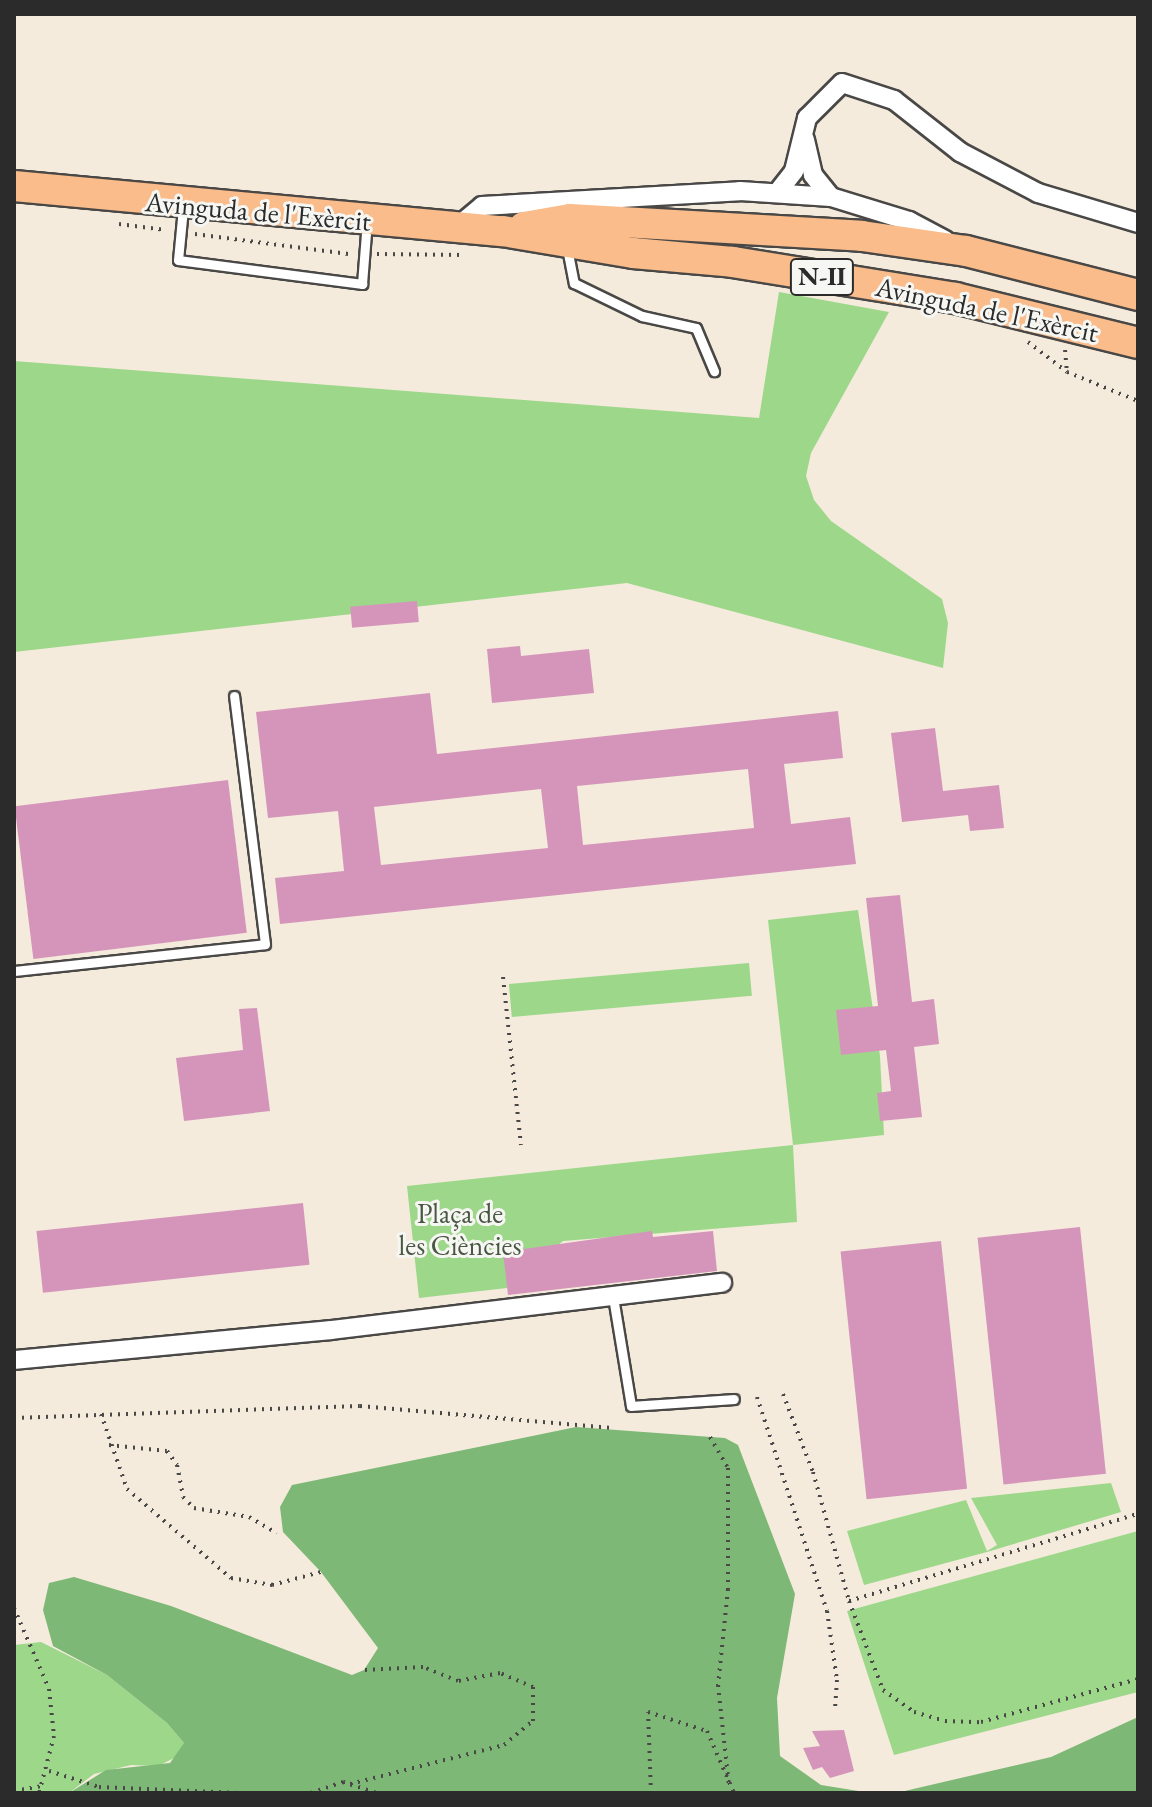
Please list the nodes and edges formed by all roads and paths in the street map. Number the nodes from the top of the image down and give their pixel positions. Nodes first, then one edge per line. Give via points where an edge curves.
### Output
1 (805, 140) junction
2 (14, 186) edge
3 (777, 193) junction
4 (831, 197) junction
5 (184, 204) junction
6 (367, 221) junction
7 (1138, 223) edge
8 (456, 228) junction
9 (503, 231) junction
10 (565, 241) junction
11 (966, 251) junction
12 (1138, 295) edge
13 (1138, 343) edge
14 (714, 371) dead end
15 (1067, 372) dead end
16 (1138, 401) edge
17 (234, 696) dead end
18 (14, 971) edge
19 (503, 977) dead end
20 (521, 1145) dead end
21 (722, 1283) dead end
22 (613, 1297) junction
23 (14, 1360) edge
24 (783, 1394) dead end
25 (757, 1397) dead end
26 (734, 1399) dead end
27 (101, 1414) junction
28 (14, 1418) edge
29 (612, 1428) dead end
30 (710, 1437) dead end
31 (109, 1445) junction
32 (1138, 1514) edge
33 (277, 1533) dead end
34 (321, 1572) dead end
35 (849, 1601) junction
36 (14, 1608) edge
37 (364, 1670) dead end
38 (1138, 1679) edge
39 (835, 1710) dead end
40 (49, 1771) junction
41 (350, 1784) junction
42 (42, 1786) junction
43 (729, 1786) junction
44 (14, 1791) edge
45 (39, 1793) edge
46 (239, 1793) edge
47 (311, 1793) edge
48 (376, 1793) edge
49 (651, 1793) edge
50 (734, 1793) edge

1 - 3 street via 794,171
1 - 4 street via 813,175
1 - 7 street via 807,118 822,99 842,83 866,88 894,100 960,152 1038,193
2 - 5 main road, Avinguda de l'Exèrcit / N-II
3 - 4 street
3 - 8 street via 482,206
4 - 11 street via 909,221
5 - 6 main road, Avinguda de l'Exèrcit / N-II
5 - 6 lane via 178,260 362,284
6 - 8 main road, Avinguda de l'Exèrcit / N-II
8 - 9 main road, Avinguda de l'Exèrcit / N-II
9 - 10 main road, Avinguda de l'Exèrcit / N-II
9 - 11 main road, Avinguda de l'Exèrcit / N-II via 570,219 780,228
10 - 13 main road, Avinguda de l'Exèrcit / N-II via 955,298
10 - 14 lane via 574,283 642,316 696,328
11 - 12 main road, Avinguda de l'Exèrcit / N-II
15 - 16 path
17 - 18 lane via 265,944
19 - 20 path
21 - 22 street
22 - 23 street
22 - 26 lane via 631,1406
24 - 35 path via 813,1472
25 - 39 path via 827,1611 837,1680
27 - 28 path
27 - 29 path via 360,1406
27 - 31 path
30 - 43 path via 728,1468 728,1589 718,1685
31 - 33 path via 167,1451 177,1465 183,1497 194,1508 249,1517
31 - 34 path via 127,1489 231,1578 272,1585
32 - 35 path
35 - 38 path via 883,1690 914,1712 945,1721 981,1722
36 - 40 path via 49,1689 54,1736
37 - 41 path via 423,1667 458,1681 500,1673 533,1687 533,1721 504,1745
40 - 42 path
40 - 46 path via 99,1787
41 - 47 path
41 - 48 path
42 - 44 path
42 - 45 path
43 - 49 path via 707,1731 648,1712
43 - 50 path

